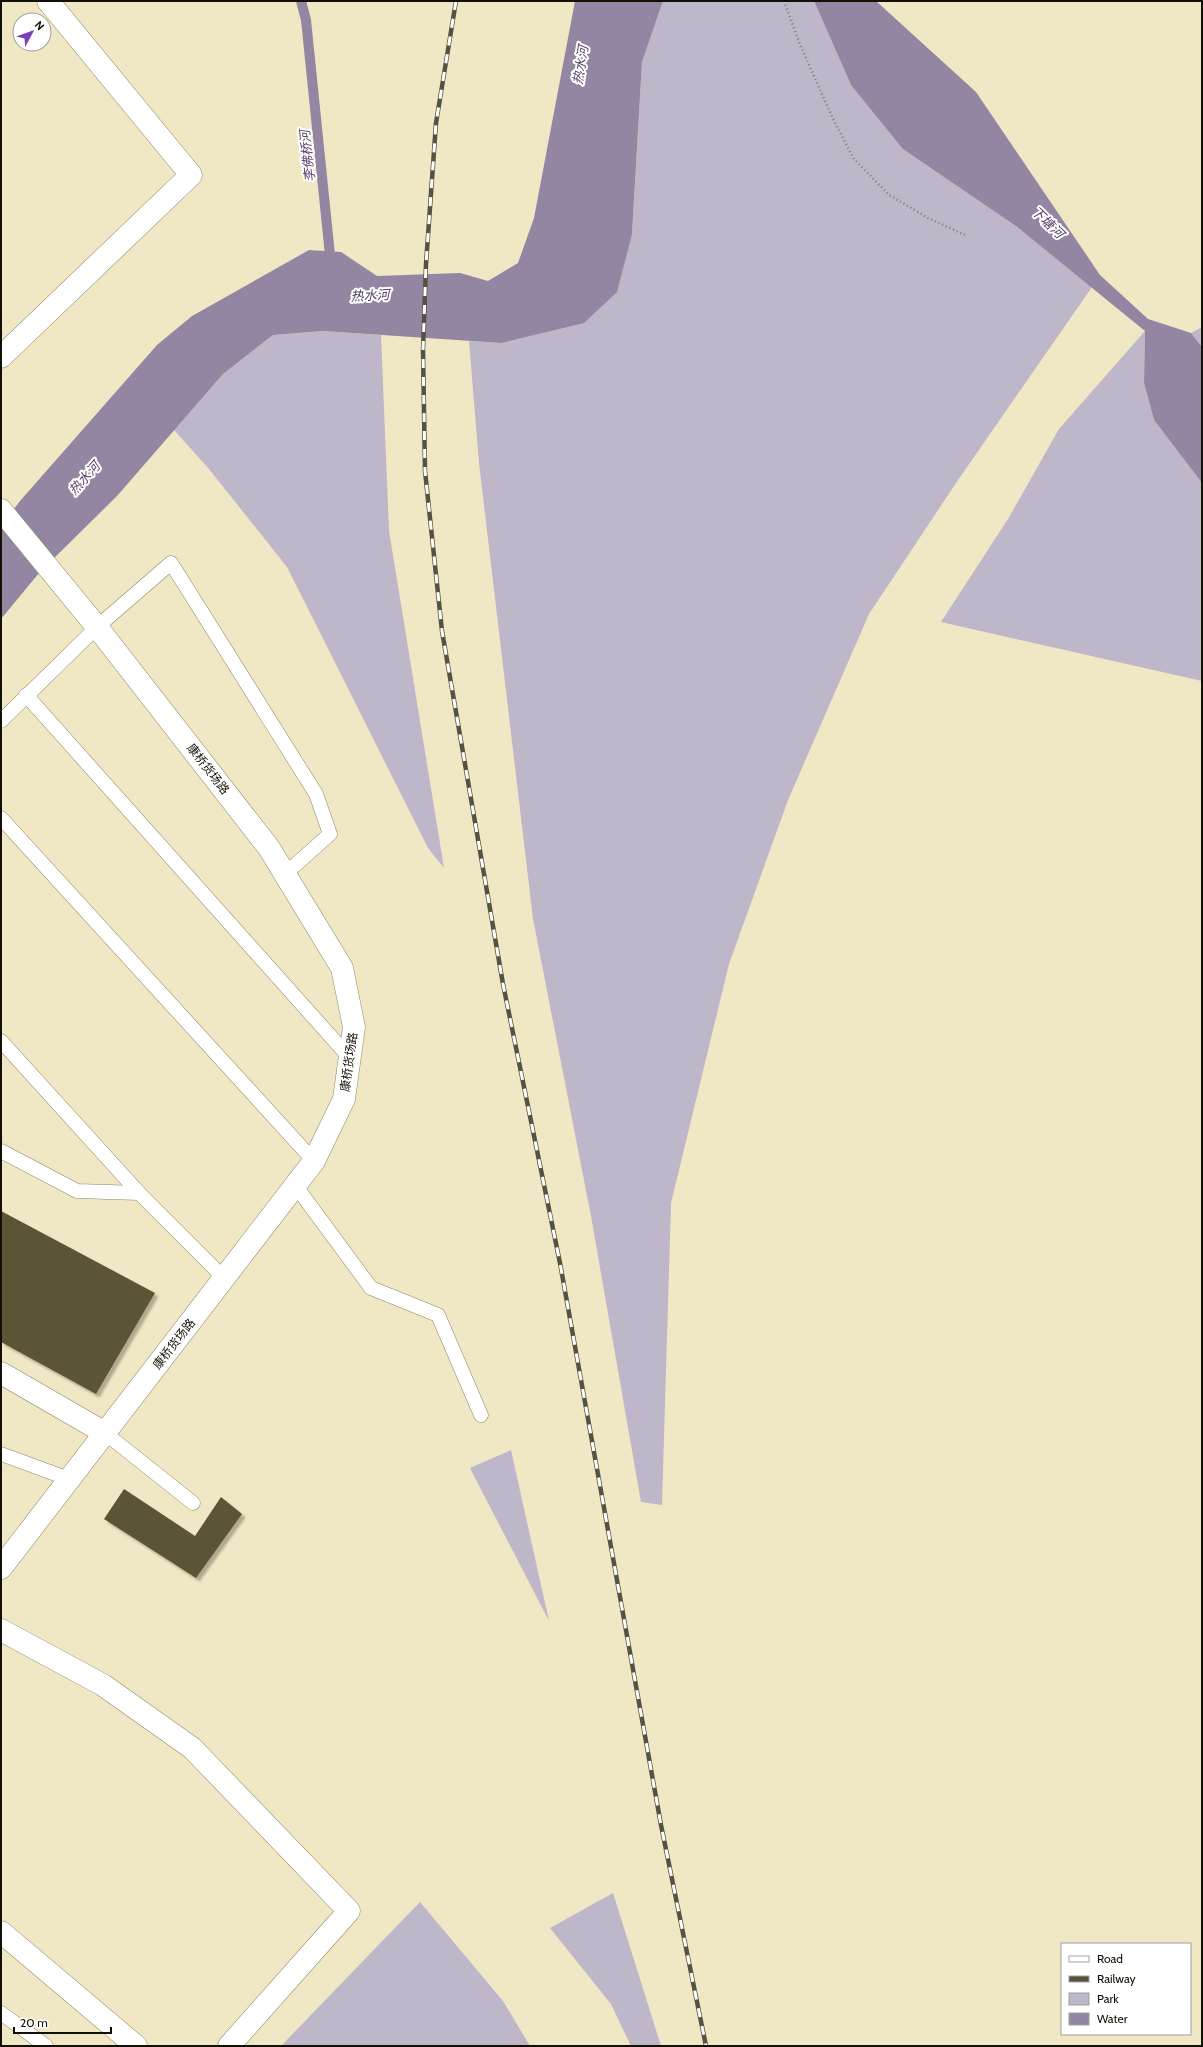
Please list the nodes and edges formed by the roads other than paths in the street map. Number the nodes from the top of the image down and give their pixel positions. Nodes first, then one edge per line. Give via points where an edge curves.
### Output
1 (48, 1) edge
2 (1, 357) edge
3 (2, 512) edge
4 (97, 627) junction
5 (26, 695) junction
6 (1, 721) edge
7 (1, 818) edge
8 (285, 874) junction
9 (1, 1042) edge
10 (350, 1058) junction
11 (1, 1151) edge
12 (314, 1161) junction
13 (295, 1185) junction
14 (138, 1193) junction
15 (224, 1278) junction
16 (1, 1373) edge
17 (481, 1414) dead end
18 (105, 1433) junction
19 (1, 1454) edge
20 (70, 1479) junction
21 (193, 1503) dead end
22 (1, 1568) edge
23 (1, 1630) edge
24 (1, 1932) edge
25 (1, 2013) edge
26 (46, 2046) edge
27 (136, 2046) edge
28 (230, 2046) edge

1 - 2 street via 191,174
3 - 4 street, 康桥货场路
4 - 5 lane
4 - 8 street, 康桥货场路 via 269,848
4 - 8 lane via 171,563 316,794 330,834
5 - 6 lane
5 - 10 lane
7 - 12 lane
8 - 10 street, 康桥货场路 via 342,968 354,1027
9 - 14 lane
10 - 12 street, 康桥货场路 via 344,1099
11 - 14 lane via 77,1191
12 - 13 street, 康桥货场路
13 - 15 street, 康桥货场路
13 - 17 lane via 371,1288 438,1315
14 - 15 lane
15 - 18 street, 康桥货场路
16 - 18 street
18 - 20 street, 康桥货场路
18 - 21 lane
19 - 20 lane
20 - 22 street, 康桥货场路
23 - 28 street via 102,1685 192,1748 349,1911
24 - 27 street
25 - 26 lane

